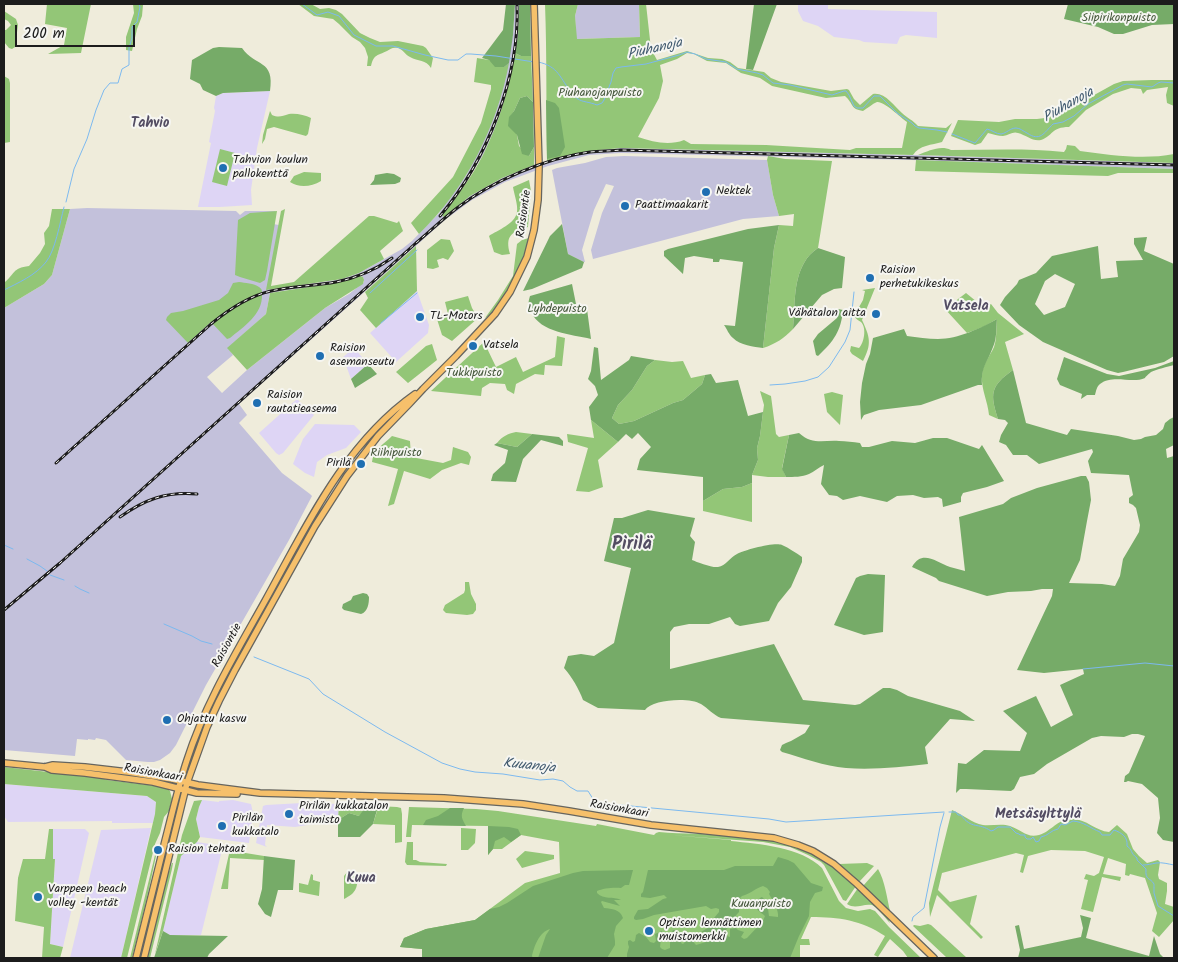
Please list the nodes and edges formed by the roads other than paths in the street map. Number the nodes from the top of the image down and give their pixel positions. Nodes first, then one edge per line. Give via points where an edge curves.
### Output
1 (534, 4) edge
2 (423, 389) junction
3 (4, 763) edge
4 (45, 767) junction
5 (180, 781) junction
6 (187, 783) junction
7 (178, 788) junction
8 (186, 790) junction
9 (257, 793) junction
10 (136, 958) edge
11 (144, 958) edge
12 (934, 958) edge

1 - 2 main road, Raisiontie via 539,166 538,200 527,257 495,314
2 - 5 main road, Raisiontie via 371,432 303,531 211,698
2 - 6 main road, Raisiontie via 363,454 315,526 219,701
3 - 4 main road, Raisionkaari
4 - 5 main road, Raisionkaari via 85,767
4 - 7 main road, Raisionkaari
5 - 6 main road, Raisionkaari
5 - 7 main road, Raisiontie
6 - 8 main road, Raisiontie
6 - 9 main road, Raisionkaari
7 - 8 main road, Raisionkaari
7 - 10 main road, Raisiontie
8 - 9 main road, Raisionkaari via 212,794
8 - 11 main road, Raisiontie
9 - 12 main road, Raisionkaari via 508,803 786,841 818,854 845,872

